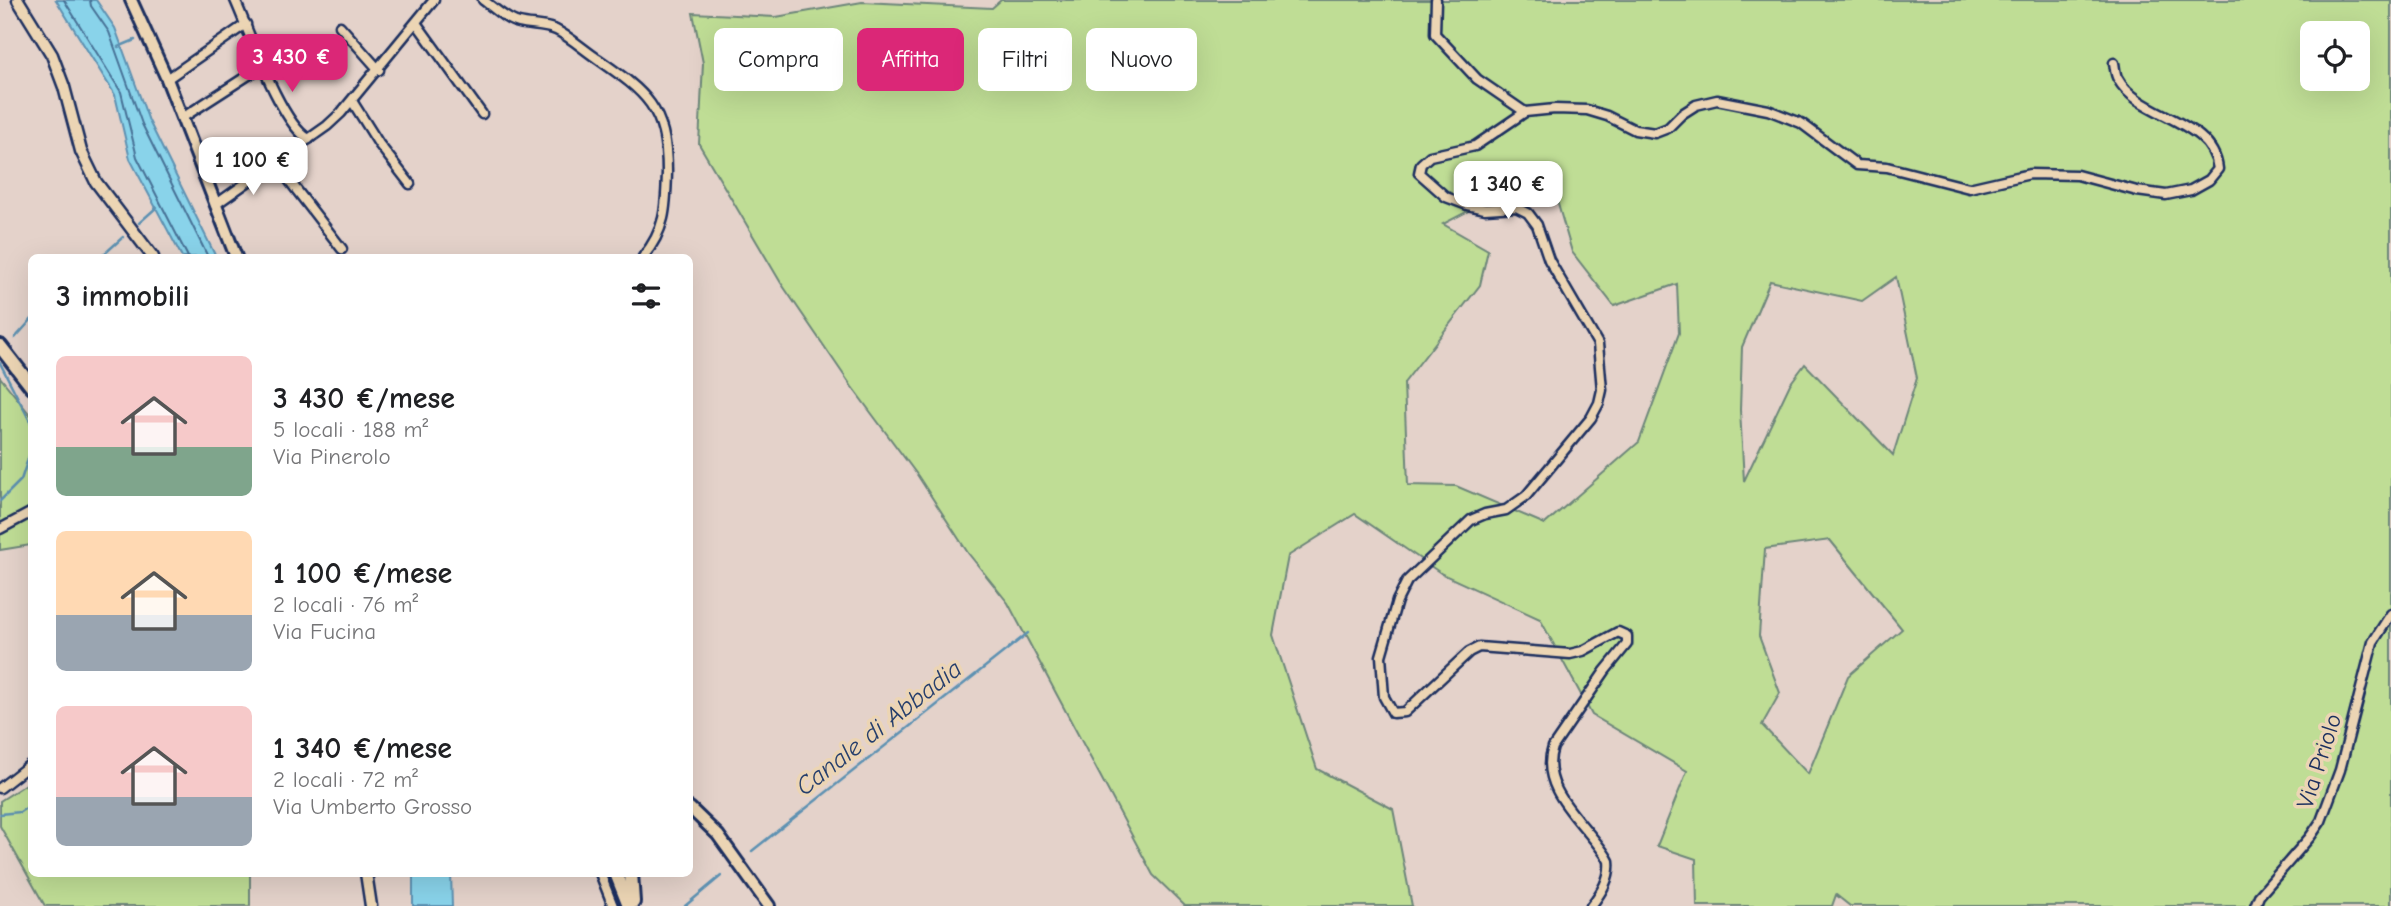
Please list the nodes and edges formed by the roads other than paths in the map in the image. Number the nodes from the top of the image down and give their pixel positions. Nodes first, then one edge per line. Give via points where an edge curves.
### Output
1 (18, 0) edge
2 (131, 0) edge
3 (235, 0) edge
4 (434, 0) edge
5 (483, 0) edge
6 (1436, 0) edge
7 (246, 24) junction
8 (416, 24) junction
9 (340, 26) dead end
10 (2114, 63) dead end
11 (379, 70) junction
12 (264, 71) junction
13 (167, 79) junction
14 (352, 101) junction
15 (1525, 112) junction
16 (482, 114) dead end
17 (182, 118) junction
18 (309, 139) junction
19 (275, 162) junction
20 (410, 184) dead end
21 (215, 205) junction
22 (342, 249) dead end
23 (151, 254) edge
24 (235, 254) edge
25 (645, 254) edge
26 (0, 346) edge
27 (28, 382) edge
28 (28, 514) edge
29 (0, 529) edge
30 (2391, 614) edge
31 (28, 766) edge
32 (0, 788) edge
33 (693, 811) edge
34 (367, 877) edge
35 (602, 877) edge
36 (618, 877) edge
37 (631, 877) edge
38 (371, 906) edge
39 (613, 906) edge
40 (631, 906) edge
41 (769, 906) edge
42 (1591, 906) edge
43 (2255, 906) edge

1 - 23 street via 52,55 80,151 96,181
2 - 13 main road
3 - 7 street
4 - 8 street
5 - 25 street via 517,23 544,26 567,36 647,97 661,123 667,174 661,230
6 - 15 street via 1435,34 1477,79
7 - 12 street
7 - 13 street
8 - 11 street
8 - 16 street
9 - 11 street
10 - 15 street via 2118,79 2135,97 2208,145 2218,169 2209,180 2166,195 2077,174 2030,174 1969,188 1887,167 1857,165 1801,123 1736,103 1717,100 1696,105 1655,133 1635,130 1587,110
11 - 14 street
12 - 17 street via 258,69
12 - 18 street via 281,105
13 - 17 main road
14 - 18 street
14 - 20 street
15 - 42 street via 1475,146 1430,156 1419,173 1446,197 1466,205 1516,207 1528,213 1549,260 1598,344 1599,403 1526,496 1506,510 1471,520 1407,581 1381,656 1382,685 1387,707 1399,714 1479,647 1570,654 1618,632 1627,636 1627,643 1550,756 1550,767 1570,812 1609,861 1602,891
17 - 21 main road
18 - 19 street
19 - 21 street
19 - 22 street
21 - 24 main road
26 - 27 main road
28 - 29 street
30 - 43 street, Via Priolo via 2371,648 2340,770 2321,821
31 - 32 street
33 - 41 main road via 718,835
34 - 38 street
35 - 39 street
36 - 40 main road
37 - 40 main road

